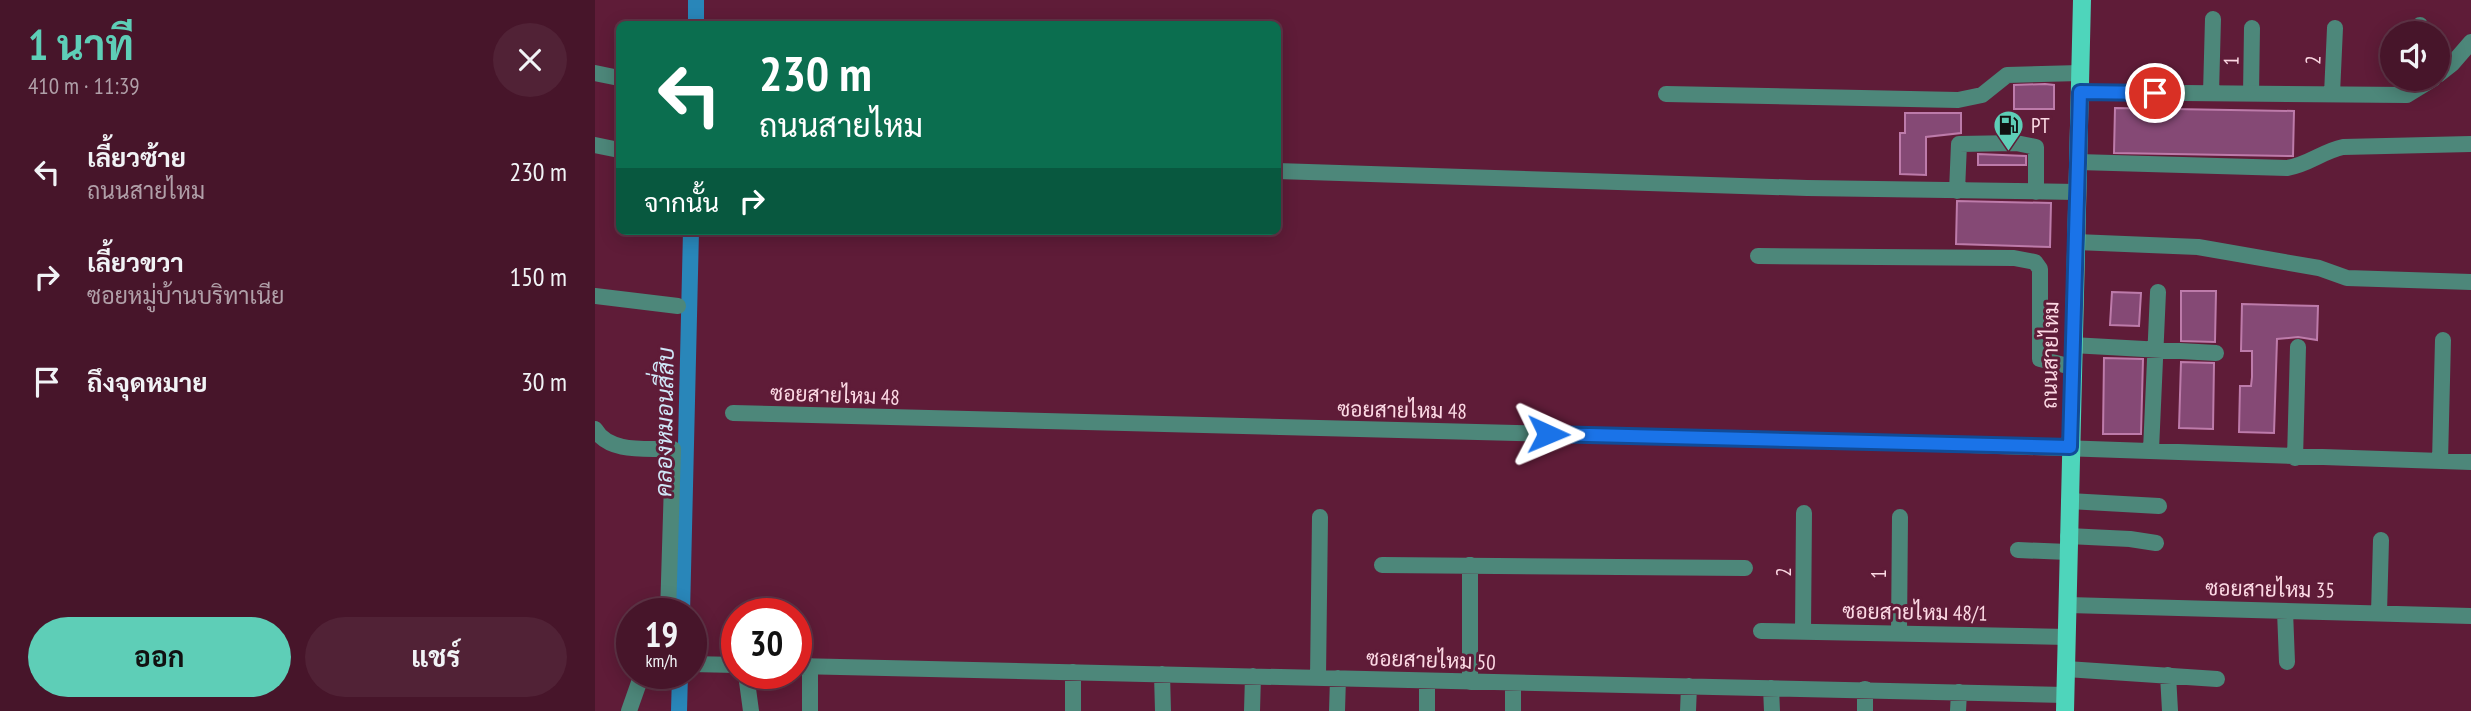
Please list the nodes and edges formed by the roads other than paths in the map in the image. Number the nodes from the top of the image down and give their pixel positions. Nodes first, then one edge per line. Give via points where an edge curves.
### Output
1 (2082, 0) edge
2 (2213, 19) dead end
3 (2252, 28) dead end
4 (2335, 28) dead end
5 (2471, 42) edge
6 (2450, 66) edge
7 (595, 73) edge
8 (2080, 73) junction
9 (616, 77) edge
10 (2411, 91) edge
11 (2080, 92) junction
12 (2211, 93) junction
13 (1666, 94) dead end
14 (2251, 94) junction
15 (2333, 94) junction
16 (2471, 144) edge
17 (595, 145) edge
18 (616, 149) edge
19 (2078, 162) junction
20 (1281, 172) edge
21 (1957, 191) junction
22 (2036, 192) junction
23 (2077, 192) junction
24 (2076, 242) junction
25 (1758, 256) dead end
26 (2471, 282) edge
27 (2158, 292) dead end
28 (595, 296) edge
29 (678, 306) dead end
30 (2443, 341) dead end
31 (2072, 345) junction
32 (2298, 347) dead end
33 (2156, 349) junction
34 (2216, 353) dead end
35 (2072, 367) junction
36 (733, 413) dead end
37 (595, 429) edge
38 (2070, 447) junction
39 (2151, 450) junction
40 (2295, 458) junction
41 (2440, 461) junction
42 (2471, 462) edge
43 (2069, 501) junction
44 (2159, 506) dead end
45 (1804, 513) dead end
46 (1320, 517) dead end
47 (1900, 517) dead end
48 (2381, 540) dead end
49 (2155, 543) dead end
50 (2068, 544) junction
51 (2018, 550) dead end
52 (1382, 565) dead end
53 (1470, 565) junction
54 (1745, 568) dead end
55 (668, 598) edge
56 (2068, 605) junction
57 (2285, 611) junction
58 (2379, 613) junction
59 (2471, 616) edge
60 (1761, 631) dead end
61 (1803, 631) junction
62 (1899, 632) junction
63 (2067, 637) junction
64 (2287, 662) dead end
65 (812, 666) edge
66 (2066, 669) junction
67 (1073, 672) junction
68 (1162, 674) junction
69 (1253, 676) junction
70 (2168, 676) junction
71 (1318, 677) junction
72 (1338, 678) junction
73 (2217, 679) dead end
74 (1427, 682) junction
75 (1470, 682) junction
76 (1513, 683) junction
77 (1689, 686) junction
78 (1771, 688) junction
79 (637, 689) edge
80 (748, 689) edge
81 (807, 689) edge
82 (1865, 689) junction
83 (1958, 692) junction
84 (2065, 703) edge
85 (629, 711) edge
86 (751, 711) edge
87 (810, 711) edge
88 (1073, 711) edge
89 (1163, 711) edge
90 (1252, 711) edge
91 (1337, 711) edge
92 (1427, 711) edge
93 (1513, 711) edge
94 (1688, 711) edge
95 (1772, 711) edge
96 (1865, 711) edge
97 (1958, 711) edge
98 (2170, 711) edge

1 - 8 main road, ถนนสายไหม
2 - 12 street
3 - 14 street, 1
4 - 15 street, 2
5 - 6 street
7 - 9 street
8 - 11 main road, ถนนสายไหม
8 - 13 street via 2007,75 1982,95 1958,100
10 - 15 street via 2407,95
11 - 12 street
11 - 19 main road, ถนนสายไหม
12 - 14 street
14 - 15 street
16 - 19 street via 2343,147 2287,169
17 - 18 street
19 - 23 main road, ถนนสายไหม
20 - 21 street
21 - 22 street
21 - 22 street via 1959,144 2016,143 2036,147
22 - 23 street
23 - 24 main road, ถนนสายไหม
24 - 26 street via 2198,247 2319,268 2347,278
24 - 31 main road, ถนนสายไหม
25 - 35 street via 2014,258 2035,262 2040,269 2040,359
27 - 33 street
28 - 29 street
30 - 41 street
31 - 33 street
31 - 35 main road, ถนนสายไหม
32 - 40 street
33 - 34 street
33 - 39 street
35 - 38 main road, ถนนสายไหม
36 - 38 street, ซอยสายไหม 48
37 - 55 street via 613,446 673,449
38 - 39 street, ซอยสายไหม 48
38 - 43 main road, ถนนสายไหม
39 - 40 street, ซอยสายไหม 48
40 - 41 street, ซอยสายไหม 48
41 - 42 street, ซอยสายไหม 48
43 - 44 street
43 - 50 main road, ถนนสายไหม
45 - 61 street, 2
46 - 71 street
47 - 62 street, 1
48 - 58 street
49 - 50 street via 2130,539
50 - 51 street
50 - 56 main road, ถนนสายไหม
52 - 53 street
53 - 54 street
53 - 75 street
56 - 57 street, ซอยสายไหม 35
56 - 63 main road, ถนนสายไหม
57 - 58 street, ซอยสายไหม 35
57 - 64 street
58 - 59 street, ซอยสายไหม 35
60 - 61 street, ซอยสายไหม 48/1
61 - 62 street, ซอยสายไหม 48/1
62 - 63 street, ซอยสายไหม 48/1
63 - 66 main road, ถนนสายไหม
65 - 67 street, ซอยสายไหม 50
66 - 70 street
66 - 84 main road, ถนนสายไหม
67 - 68 street, ซอยสายไหม 50
67 - 88 street
68 - 69 street, ซอยสายไหม 50
68 - 89 street
69 - 71 street, ซอยสายไหม 50
69 - 90 street
70 - 73 street
70 - 98 street
71 - 72 street, ซอยสายไหม 50
72 - 74 street, ซอยสายไหม 50
72 - 91 street
74 - 75 street, ซอยสายไหม 50
74 - 92 street
75 - 76 street, ซอยสายไหม 50
76 - 77 street, ซอยสายไหม 50
76 - 93 street
77 - 78 street, ซอยสายไหม 50
77 - 94 street
78 - 82 street, ซอยสายไหม 50
78 - 95 street
79 - 85 street
80 - 86 street
81 - 87 street
82 - 83 street, ซอยสายไหม 50
82 - 96 street
83 - 84 street, ซอยสายไหม 50
83 - 97 street

